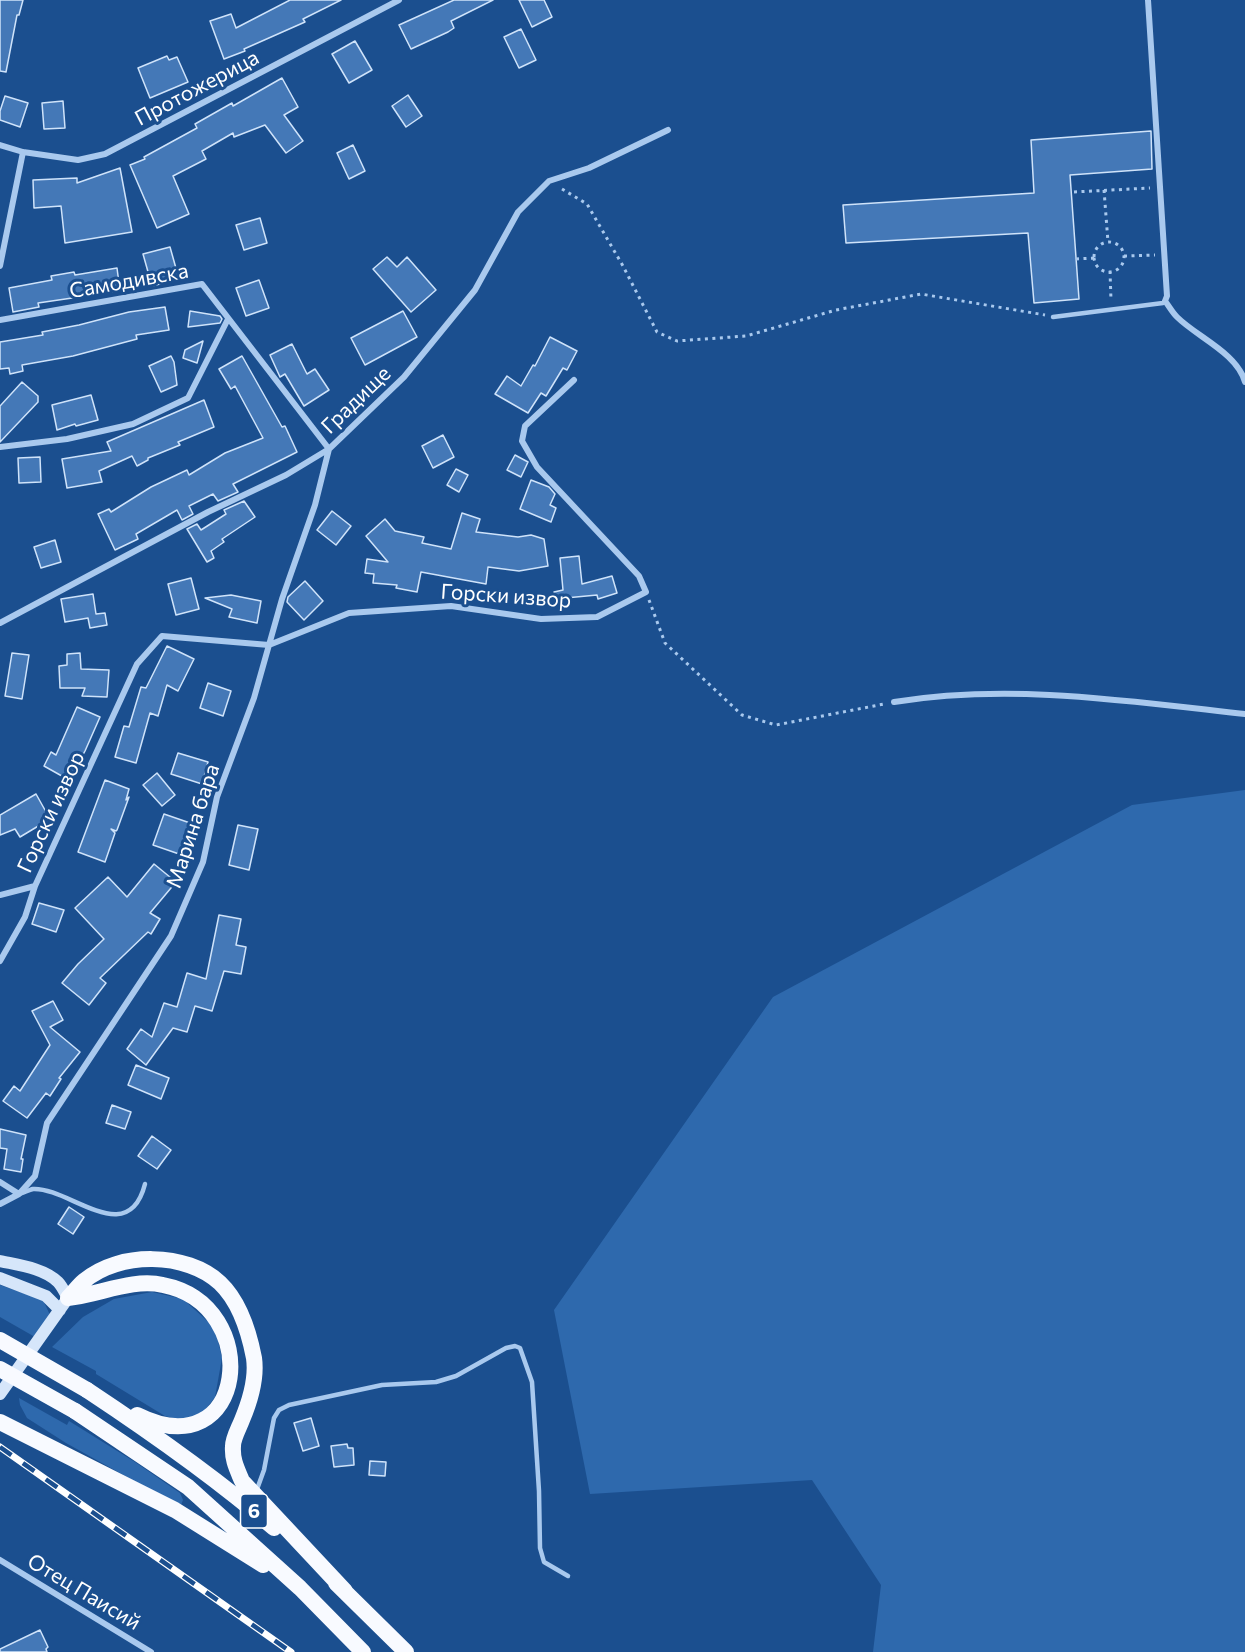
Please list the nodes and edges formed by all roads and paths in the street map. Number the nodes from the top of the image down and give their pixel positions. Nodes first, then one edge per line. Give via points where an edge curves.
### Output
1 (399, 0) edge
2 (1148, 0) edge
3 (668, 130) dead end
4 (0, 146) edge
5 (23, 152) junction
6 (549, 181) junction
7 (1160, 187) junction
8 (1104, 190) junction
9 (1074, 192) dead end
10 (1108, 242) junction
11 (1164, 254) junction
12 (1124, 256) junction
13 (1094, 258) junction
14 (1076, 259) dead end
15 (0, 266) edge
16 (1110, 271) junction
17 (1165, 301) junction
18 (1112, 310) junction
19 (1053, 317) joint
20 (228, 319) junction
21 (0, 320) edge
22 (574, 380) dead end
23 (1245, 382) edge
24 (0, 447) edge
25 (329, 449) junction
26 (646, 592) junction
27 (0, 623) edge
28 (269, 645) junction
29 (894, 702) joint
30 (1245, 714) edge
31 (35, 886) junction
32 (0, 895) edge
33 (0, 961) edge
34 (0, 1182) edge
35 (145, 1184) dead end
36 (19, 1194) junction
37 (0, 1204) edge
38 (0, 1261) edge
39 (0, 1278) edge
40 (64, 1304) junction
41 (0, 1340) edge
42 (0, 1369) edge
43 (87, 1390) junction
44 (0, 1394) edge
45 (0, 1422) edge
46 (255, 1494) junction
47 (0, 1560) edge
48 (568, 1576) dead end
49 (300, 1588) junction
50 (345, 1591) junction
51 (151, 1652) edge
52 (363, 1652) edge
53 (406, 1652) edge

1 - 5 street, Протожерица via 105,154 78,160
2 - 7 street
3 - 6 street, Градище via 589,168
4 - 5 street, Протожерица
5 - 15 street
6 - 19 path via 587,204 657,332 677,341 746,336 836,309 921,294
6 - 25 street, Градище via 518,212 476,290 405,377
7 - 8 path
7 - 11 street
8 - 9 path
8 - 10 path
10 - 12 path via 1117,244
10 - 13 path via 1099,245
11 - 12 path
11 - 17 street
12 - 16 path via 1120,266
13 - 14 path
13 - 16 path via 1098,267
16 - 18 path
17 - 18 lane
17 - 23 street via 1176,316 1242,371
18 - 19 lane
20 - 21 street, Самодивска via 202,284
20 - 24 street via 188,398 134,424 67,439
20 - 25 street, Самодивска
22 - 26 street via 525,426 522,441 537,467 639,576
25 - 27 street, Градище
25 - 28 street, Марина бара via 315,505
26 - 28 street, Горски извор via 597,617 541,619 451,606 349,613
26 - 29 path via 665,643 742,715 776,725
28 - 31 street, Горски извор via 162,636 137,664
28 - 36 street, Марина бара via 217,797 203,862 171,936 47,1123 35,1176
29 - 30 street via 995,693 1131,701
31 - 32 street
31 - 33 street, Горски извор via 25,917
34 - 36 street
35 - 36 lane via 141,1200 134,1208 120,1213 87,1209 32,1189
36 - 37 street, Марина бара
38 - 40 main road via 28,1267 58,1282
39 - 40 main road
40 - 43 highway via 146,1283 179,1290 209,1310 219,1323 230,1357 229,1386 223,1400 204,1420 190,1426 142,1418
40 - 44 main road
40 - 46 highway via 83,1281 134,1261 185,1263 221,1284 242,1316 255,1362 249,1403 233,1443 234,1463 242,1481
41 - 43 highway, 6, bridge
42 - 49 highway, 6, bridge via 75,1411 188,1487
43 - 50 highway, 6 via 212,1477
45 - 49 highway via 175,1510
46 - 48 lane via 279,1410 382,1385 436,1382 515,1346 520,1348 532,1382 540,1548 544,1562
46 - 50 highway
47 - 51 street, Отец Паисий
49 - 52 highway, 6
50 - 53 highway, 6

